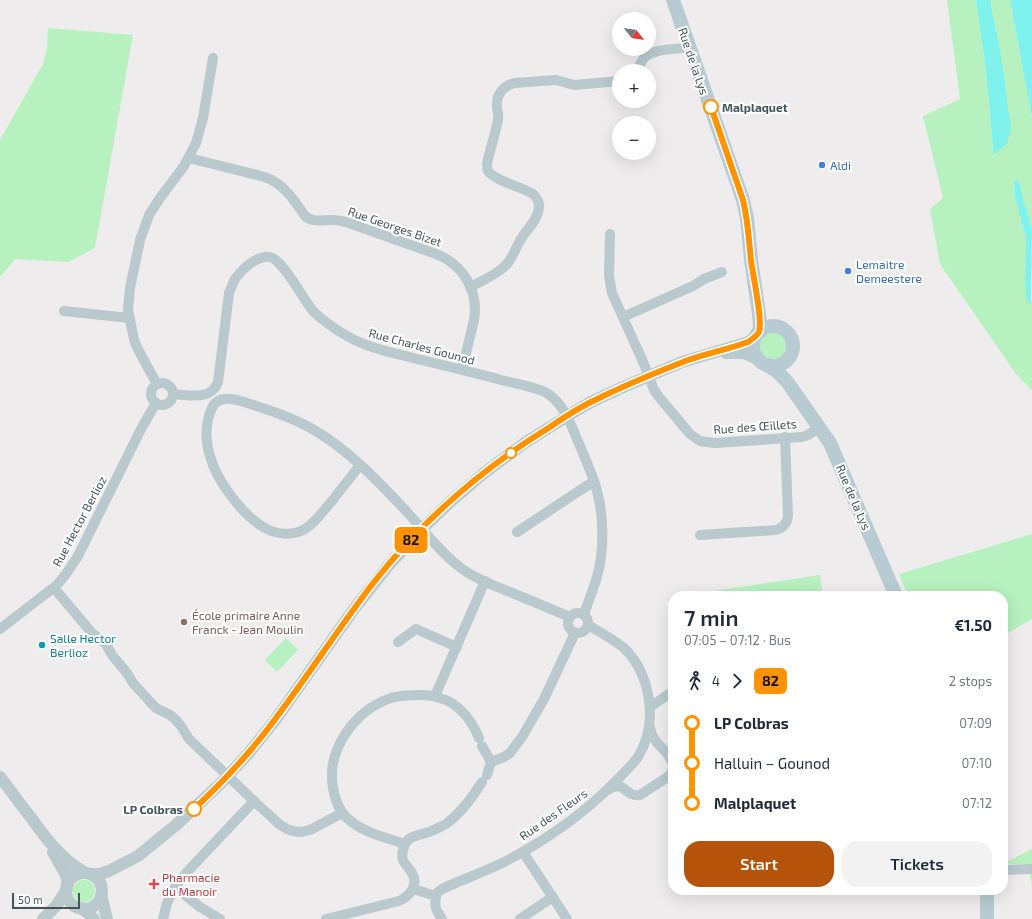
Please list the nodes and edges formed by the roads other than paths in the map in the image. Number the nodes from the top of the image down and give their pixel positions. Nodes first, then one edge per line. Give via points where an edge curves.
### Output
1 (673, 0) edge
2 (689, 47) junction
3 (213, 58) dead end
4 (640, 64) edge
5 (612, 82) edge
6 (189, 158) junction
7 (610, 234) dead end
8 (722, 272) dead end
9 (755, 284) junction
10 (470, 287) junction
11 (64, 311) dead end
12 (623, 317) junction
13 (129, 318) junction
14 (782, 328) junction
15 (757, 334) junction
16 (792, 350) junction
17 (713, 353) junction
18 (762, 362) junction
19 (462, 370) junction
20 (649, 376) junction
21 (157, 384) junction
22 (173, 394) junction
23 (803, 402) junction
24 (156, 403) junction
25 (566, 416) junction
26 (820, 427) junction
27 (785, 438) junction
28 (360, 465) junction
29 (594, 481) junction
30 (422, 529) junction
31 (517, 532) dead end
32 (700, 535) dead end
33 (485, 581) junction
34 (54, 588) junction
35 (894, 591) edge
36 (584, 615) junction
37 (570, 617) junction
38 (588, 625) junction
39 (0, 629) edge
40 (575, 633) junction
41 (398, 642) dead end
42 (456, 646) junction
43 (668, 694) edge
44 (435, 696) junction
45 (650, 707) junction
46 (650, 722) junction
47 (665, 748) edge
48 (642, 749) junction
49 (491, 762) junction
50 (625, 772) junction
51 (227, 776) junction
52 (668, 776) edge
53 (0, 777) edge
54 (608, 790) junction
55 (627, 792) junction
56 (254, 801) junction
57 (342, 813) junction
58 (44, 835) junction
59 (405, 844) junction
60 (522, 852) junction
61 (138, 856) junction
62 (1032, 869) edge
63 (1008, 870) edge
64 (88, 874) junction
65 (67, 886) junction
66 (175, 887) junction
67 (413, 889) junction
68 (102, 894) junction
69 (987, 895) edge
70 (436, 896) junction
71 (553, 897) junction
72 (80, 908) junction
73 (988, 916) edge
74 (43, 919) edge
75 (47, 919) edge
76 (94, 919) edge
77 (107, 919) edge
78 (163, 919) edge
79 (220, 919) edge
80 (326, 919) edge
81 (442, 919) edge
82 (520, 919) edge
83 (567, 919) edge

1 - 2 main road, Rue de la Lys
2 - 4 street via 660,50 647,55
2 - 9 main road, Rue de la Lys via 743,200
3 - 6 street via 200,130
5 - 10 street via 574,85 556,80 514,83 499,94 498,117 487,167 490,173 497,177 531,192 538,200 538,215 523,235 511,261
6 - 10 street, Rue Georges Bizet via 265,177 278,183 308,219 346,222 439,255 455,266
6 - 13 street via 149,215 140,240 130,288
7 - 12 street, Rue des Œillets via 610,285
8 - 12 street
9 - 14 main road, Rue de la Lys via 767,312
9 - 15 main road, Rue de la Lys via 760,320
10 - 19 street, Rue Georges Bizet via 475,312
11 - 13 street
12 - 20 street, Rue des Œillets
13 - 21 street via 140,355
14 - 15 main road via 771,326
14 - 16 main road via 791,338
15 - 17 street via 748,342
15 - 18 main road via 753,348 755,355
16 - 18 main road via 789,358 783,363 775,366
16 - 23 main road, Rue de la Lys via 792,371
17 - 18 street via 739,352
17 - 20 street
18 - 23 main road, Rue de la Lys via 782,376
19 - 22 street, Rue Charles Gounod via 377,349 342,334 313,310 278,262 266,257 248,265 232,285 216,387 206,394
19 - 25 street, Rue Charles Gounod via 545,392 555,399
20 - 25 street
20 - 27 street, Rue des Œillets via 658,397 690,434 700,441 727,443
21 - 22 street via 167,384
21 - 24 street via 151,394
22 - 24 street via 167,404
23 - 26 main road, Rue de la Lys
24 - 34 street, Rue Hector Berlioz via 76,559
25 - 29 street, Rue Charles Gounod
25 - 30 street via 496,464 453,499
26 - 27 street, Rue des Œillets via 808,435
26 - 35 main road, Rue de la Lys via 833,448
27 - 32 street via 788,516 784,525 776,530
28 - 28 street via 310,526 289,534 272,531 257,522 241,507 224,485 210,459 206,439 213,405 222,399 235,400 283,415 310,428
28 - 30 street
29 - 31 street
29 - 36 street, Rue Charles Gounod via 602,525 602,547 597,577
30 - 33 street via 459,567
30 - 51 street via 375,581 276,719
33 - 37 street
33 - 42 street
34 - 39 street, Rue Hector Berlioz
34 - 51 street via 92,633 106,644 134,686 156,708 175,719 187,737
36 - 37 street via 575,614
36 - 38 street
37 - 40 street via 568,623
38 - 40 street via 582,633
38 - 45 street, Rue des Fleurs via 629,653 642,674
40 - 49 street via 544,699 522,737 504,758
41 - 42 street via 416,629
42 - 44 street
43 - 45 street
44 - 49 street via 452,704 466,715
44 - 57 street via 409,695 391,698 365,713 352,726 337,750 332,768 335,797
45 - 46 street, Rue des Fleurs
46 - 47 street via 652,736
46 - 48 street, Rue des Fleurs
47 - 48 street via 648,744
48 - 50 street, Rue des Fleurs
49 - 59 street via 471,799 453,818 438,828 410,838
50 - 54 street, Rue des Fleurs
50 - 55 street via 622,780
51 - 56 street
51 - 61 street via 183,819
52 - 55 street via 637,796
53 - 58 street
54 - 55 street via 618,786
54 - 60 street, Rue des Fleurs via 566,823
56 - 57 street via 279,824 299,832 312,829
56 - 66 street
57 - 59 street via 370,833
58 - 64 street via 64,858
58 - 65 street via 64,873
59 - 67 street via 403,859 414,878
60 - 70 street, Rue des Fleurs via 442,889
60 - 71 street
61 - 64 street via 113,870
61 - 68 street via 109,883
62 - 63 street
64 - 65 street via 76,875
64 - 68 street via 95,876 99,881
65 - 72 street via 70,901
65 - 74 street via 57,905
66 - 78 street via 166,903
66 - 79 street
67 - 70 street
67 - 80 street via 408,896 399,901
68 - 72 street via 94,906
68 - 77 street
69 - 73 main road
70 - 81 street via 435,908
71 - 82 street
71 - 83 street
72 - 75 street
72 - 76 street

